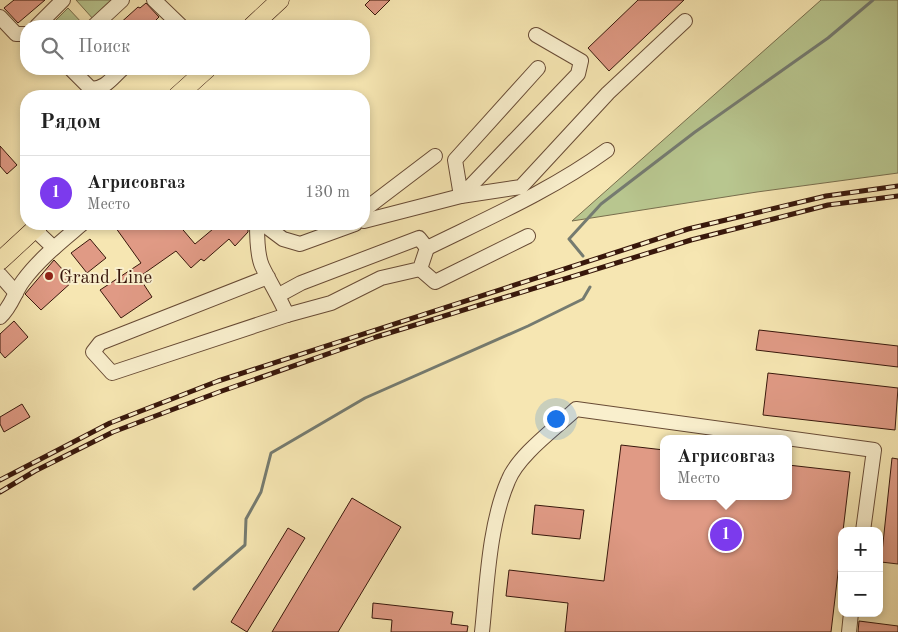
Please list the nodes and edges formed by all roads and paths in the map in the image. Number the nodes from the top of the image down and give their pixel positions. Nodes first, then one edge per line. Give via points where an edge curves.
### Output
1 (63, 0) edge
2 (122, 0) edge
3 (154, 0) edge
4 (280, 0) edge
5 (0, 17) edge
6 (43, 20) edge
7 (100, 20) edge
8 (170, 20) edge
9 (258, 20) edge
10 (685, 21) dead end
11 (20, 34) edge
12 (536, 35) dead end
13 (538, 68) dead end
14 (78, 75) edge
15 (116, 75) edge
16 (200, 75) edge
17 (184, 90) edge
18 (607, 150) dead end
19 (435, 156) dead end
20 (535, 173) junction
21 (552, 184) junction
22 (522, 193) junction
23 (461, 196) junction
24 (370, 205) edge
25 (370, 219) edge
26 (32, 230) edge
27 (40, 230) edge
28 (75, 230) edge
29 (258, 230) edge
30 (271, 230) edge
31 (333, 230) edge
32 (528, 236) dead end
33 (54, 248) junction
34 (427, 248) junction
35 (2, 256) edge
36 (420, 269) junction
37 (0, 275) edge
38 (268, 277) junction
39 (16, 293) junction
40 (279, 295) junction
41 (287, 315) junction
42 (0, 317) edge
43 (765, 435) edge
44 (792, 439) edge
45 (864, 527) edge
46 (851, 617) edge
47 (482, 632) edge
48 (849, 632) edge

1 - 6 lane
2 - 7 lane
3 - 8 lane
4 - 9 main road
5 - 11 lane via 16,34
10 - 20 lane via 608,94
12 - 23 lane via 580,61 578,74
13 - 23 lane via 455,160
14 - 15 lane via 91,88 97,89
16 - 17 main road
18 - 21 lane
19 - 24 lane
20 - 21 lane
20 - 22 lane
21 - 22 lane
22 - 23 lane
22 - 34 lane
23 - 25 lane
26 - 35 main road
27 - 33 lane
28 - 33 lane
29 - 38 lane via 261,264
30 - 31 lane via 284,239 300,244
32 - 36 lane via 435,282
33 - 39 lane via 22,281
34 - 36 lane
34 - 40 lane via 419,238 310,279
36 - 41 lane via 381,278 331,304
37 - 39 lane
38 - 40 lane
38 - 41 lane via 100,343 93,352 112,372
39 - 42 lane
40 - 41 lane
43 - 47 lane via 576,409 525,457 508,480 491,542
44 - 45 lane via 874,450
46 - 48 lane

